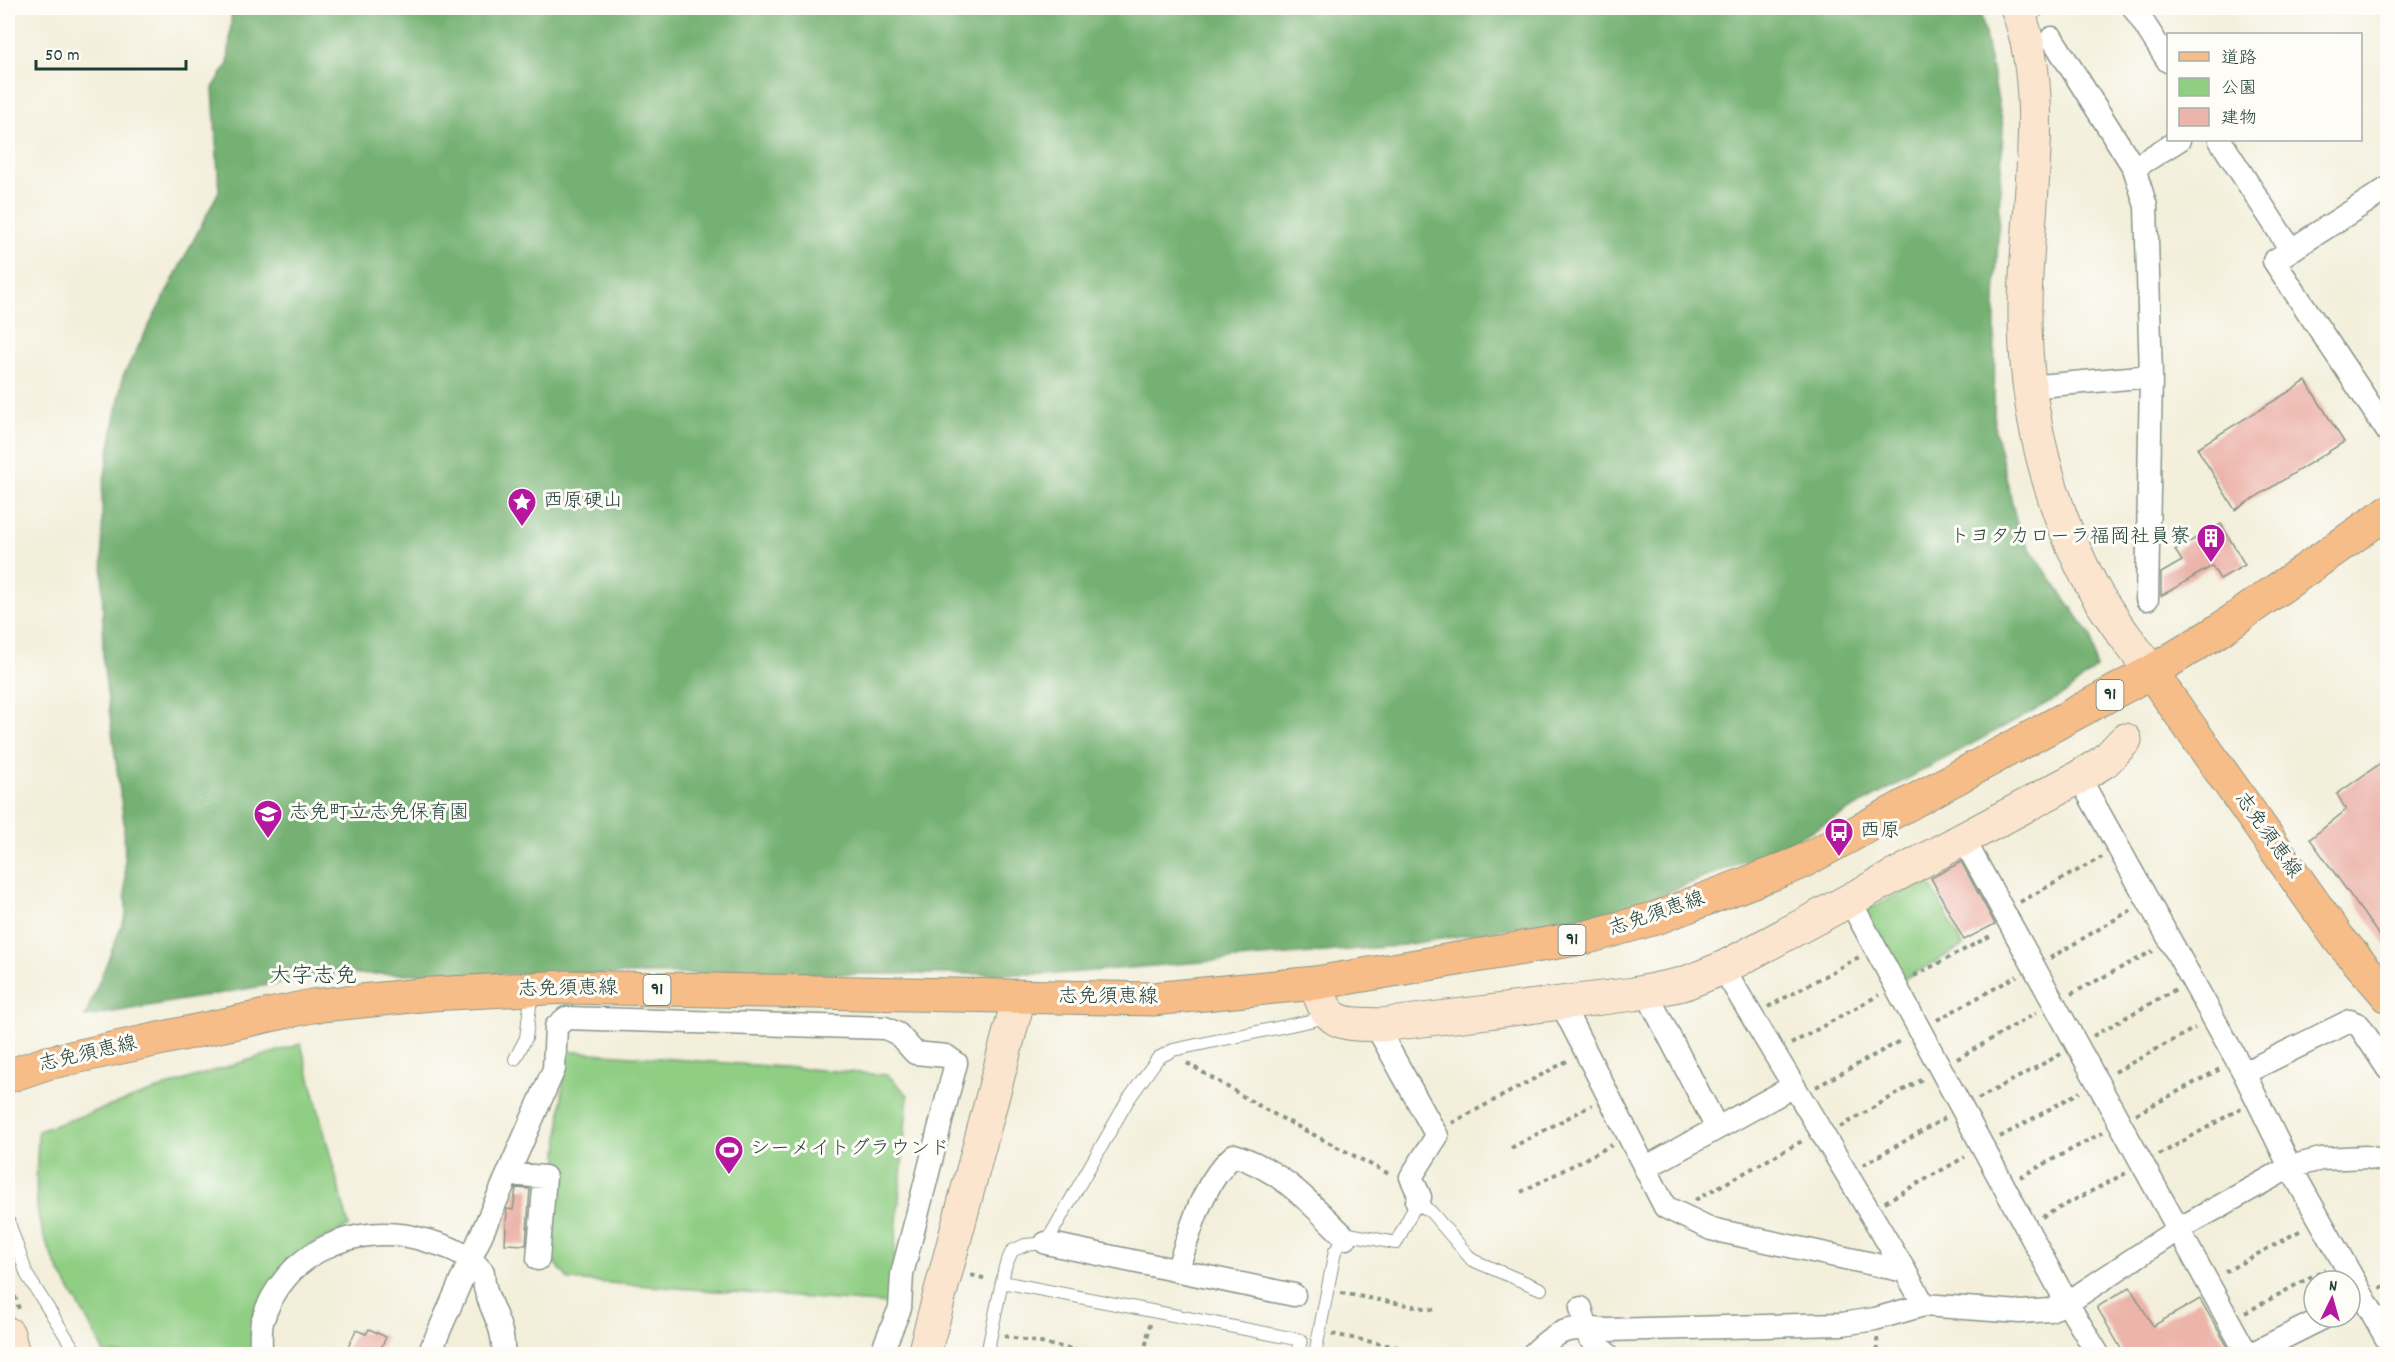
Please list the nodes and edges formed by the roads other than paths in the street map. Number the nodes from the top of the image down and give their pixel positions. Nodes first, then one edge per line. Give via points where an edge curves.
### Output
1 (2134, 8) edge
2 (2027, 12) edge
3 (2052, 38) dead end
4 (2167, 58) edge
5 (2177, 141) edge
6 (2221, 141) edge
7 (2134, 168) junction
8 (2388, 188) edge
9 (2291, 250) junction
10 (2151, 376) junction
11 (2028, 387) junction
12 (2388, 432) edge
13 (2388, 512) edge
14 (2147, 599) dead end
15 (2151, 672) junction
16 (2125, 740) dead end
17 (2079, 777) junction
18 (1963, 838) junction
19 (1850, 901) junction
20 (1723, 968) junction
21 (1316, 983) junction
22 (532, 989) junction
23 (1646, 992) junction
24 (2388, 996) edge
25 (1019, 997) junction
26 (1560, 1001) junction
27 (749, 1002) junction
28 (1329, 1016) junction
29 (1382, 1025) junction
30 (745, 1034) dead end
31 (515, 1059) dead end
32 (2240, 1066) junction
33 (2388, 1069) edge
34 (8, 1076) edge
35 (1797, 1091) junction
36 (1717, 1128) junction
37 (2388, 1161) edge
38 (2290, 1167) junction
39 (1645, 1168) junction
40 (508, 1174) junction
41 (1417, 1194) junction
42 (8, 1220) edge
43 (2177, 1230) junction
44 (1346, 1238) junction
45 (1046, 1243) junction
46 (471, 1257) junction
47 (538, 1259) dead end
48 (2346, 1269) edge
49 (1177, 1271) junction
50 (1905, 1271) junction
51 (1002, 1282) junction
52 (1541, 1288) dead end
53 (1294, 1295) dead end
54 (2067, 1303) junction
55 (1924, 1305) junction
56 (2362, 1307) edge
57 (1583, 1318) junction
58 (2302, 1328) edge
59 (8, 1334) edge
60 (2388, 1341) edge
61 (2095, 1353) edge
62 (12, 1354) edge
63 (77, 1354) edge
64 (261, 1354) edge
65 (429, 1354) edge
66 (503, 1354) edge
67 (881, 1354) edge
68 (924, 1354) edge
69 (987, 1354) edge
70 (1298, 1354) edge
71 (1315, 1354) edge
72 (1533, 1354) edge
73 (1607, 1354) edge
74 (2249, 1354) edge

1 - 4 street
2 - 11 street via 2034,136 2025,314
3 - 7 street
5 - 7 street
6 - 9 street
7 - 10 street via 2146,206
8 - 9 street
9 - 12 street via 2274,261
10 - 11 street
10 - 14 street
11 - 15 street via 2048,476 2068,537 2093,588
13 - 15 main road, 志免須恵線 / 91 via 2218,631
15 - 21 main road, 志免須恵線 / 91 via 1798,864 1656,918 1577,939
15 - 24 main road, 志免須恵線 / 91 via 2339,939
16 - 17 street via 2105,761
17 - 18 street
17 - 32 street
18 - 19 street
18 - 43 street
19 - 20 street
19 - 54 street
20 - 23 street via 1683,984
20 - 35 street
21 - 25 main road, 志免須恵線 / 91 via 1153,999
21 - 28 street via 1321,1004
22 - 27 main road, 志免須恵線 / 91 via 567,987
22 - 31 lane via 526,1038
22 - 34 main road, 志免須恵線 / 91 via 312,1006 47,1063
23 - 26 street
23 - 36 street
25 - 27 main road, 志免須恵線 / 91
25 - 68 street
26 - 29 street
26 - 39 street
27 - 30 lane
28 - 29 street via 1353,1024
28 - 45 lane via 1180,1049 1158,1058 1128,1100
29 - 41 street via 1381,1035 1437,1136 1411,1177
32 - 33 street via 2350,1021 2359,1024
32 - 38 street
35 - 36 street
35 - 50 street
36 - 39 street
37 - 38 street via 2366,1157 2320,1159
38 - 43 street
38 - 48 street
39 - 50 street via 1665,1207 1711,1229
40 - 46 street
40 - 47 street via 545,1177
40 - 67 street via 554,1070 556,1027 566,1018 885,1028 898,1034 915,1053 946,1056 956,1063 902,1274 900,1308
41 - 44 lane via 1396,1244 1349,1234
41 - 52 lane via 1472,1260
42 - 63 lane via 27,1275
43 - 54 street
43 - 74 street
44 - 49 street via 1293,1185 1256,1162 1234,1155 1219,1168 1207,1187
44 - 71 lane via 1335,1251
45 - 49 street
45 - 51 lane via 1024,1245 1012,1251
46 - 64 street via 414,1236 373,1233 340,1239 305,1258 280,1283 262,1324
46 - 65 street
46 - 66 street via 483,1272 483,1289 496,1311 504,1340
49 - 53 street
50 - 55 street
51 - 69 lane
51 - 70 lane via 1300,1340
54 - 55 street via 2050,1310 2020,1312
54 - 61 street
55 - 57 street via 1842,1324 1607,1330
56 - 60 street
57 - 72 street via 1552,1335
57 - 73 street via 1590,1337
58 - 74 street
59 - 62 street

